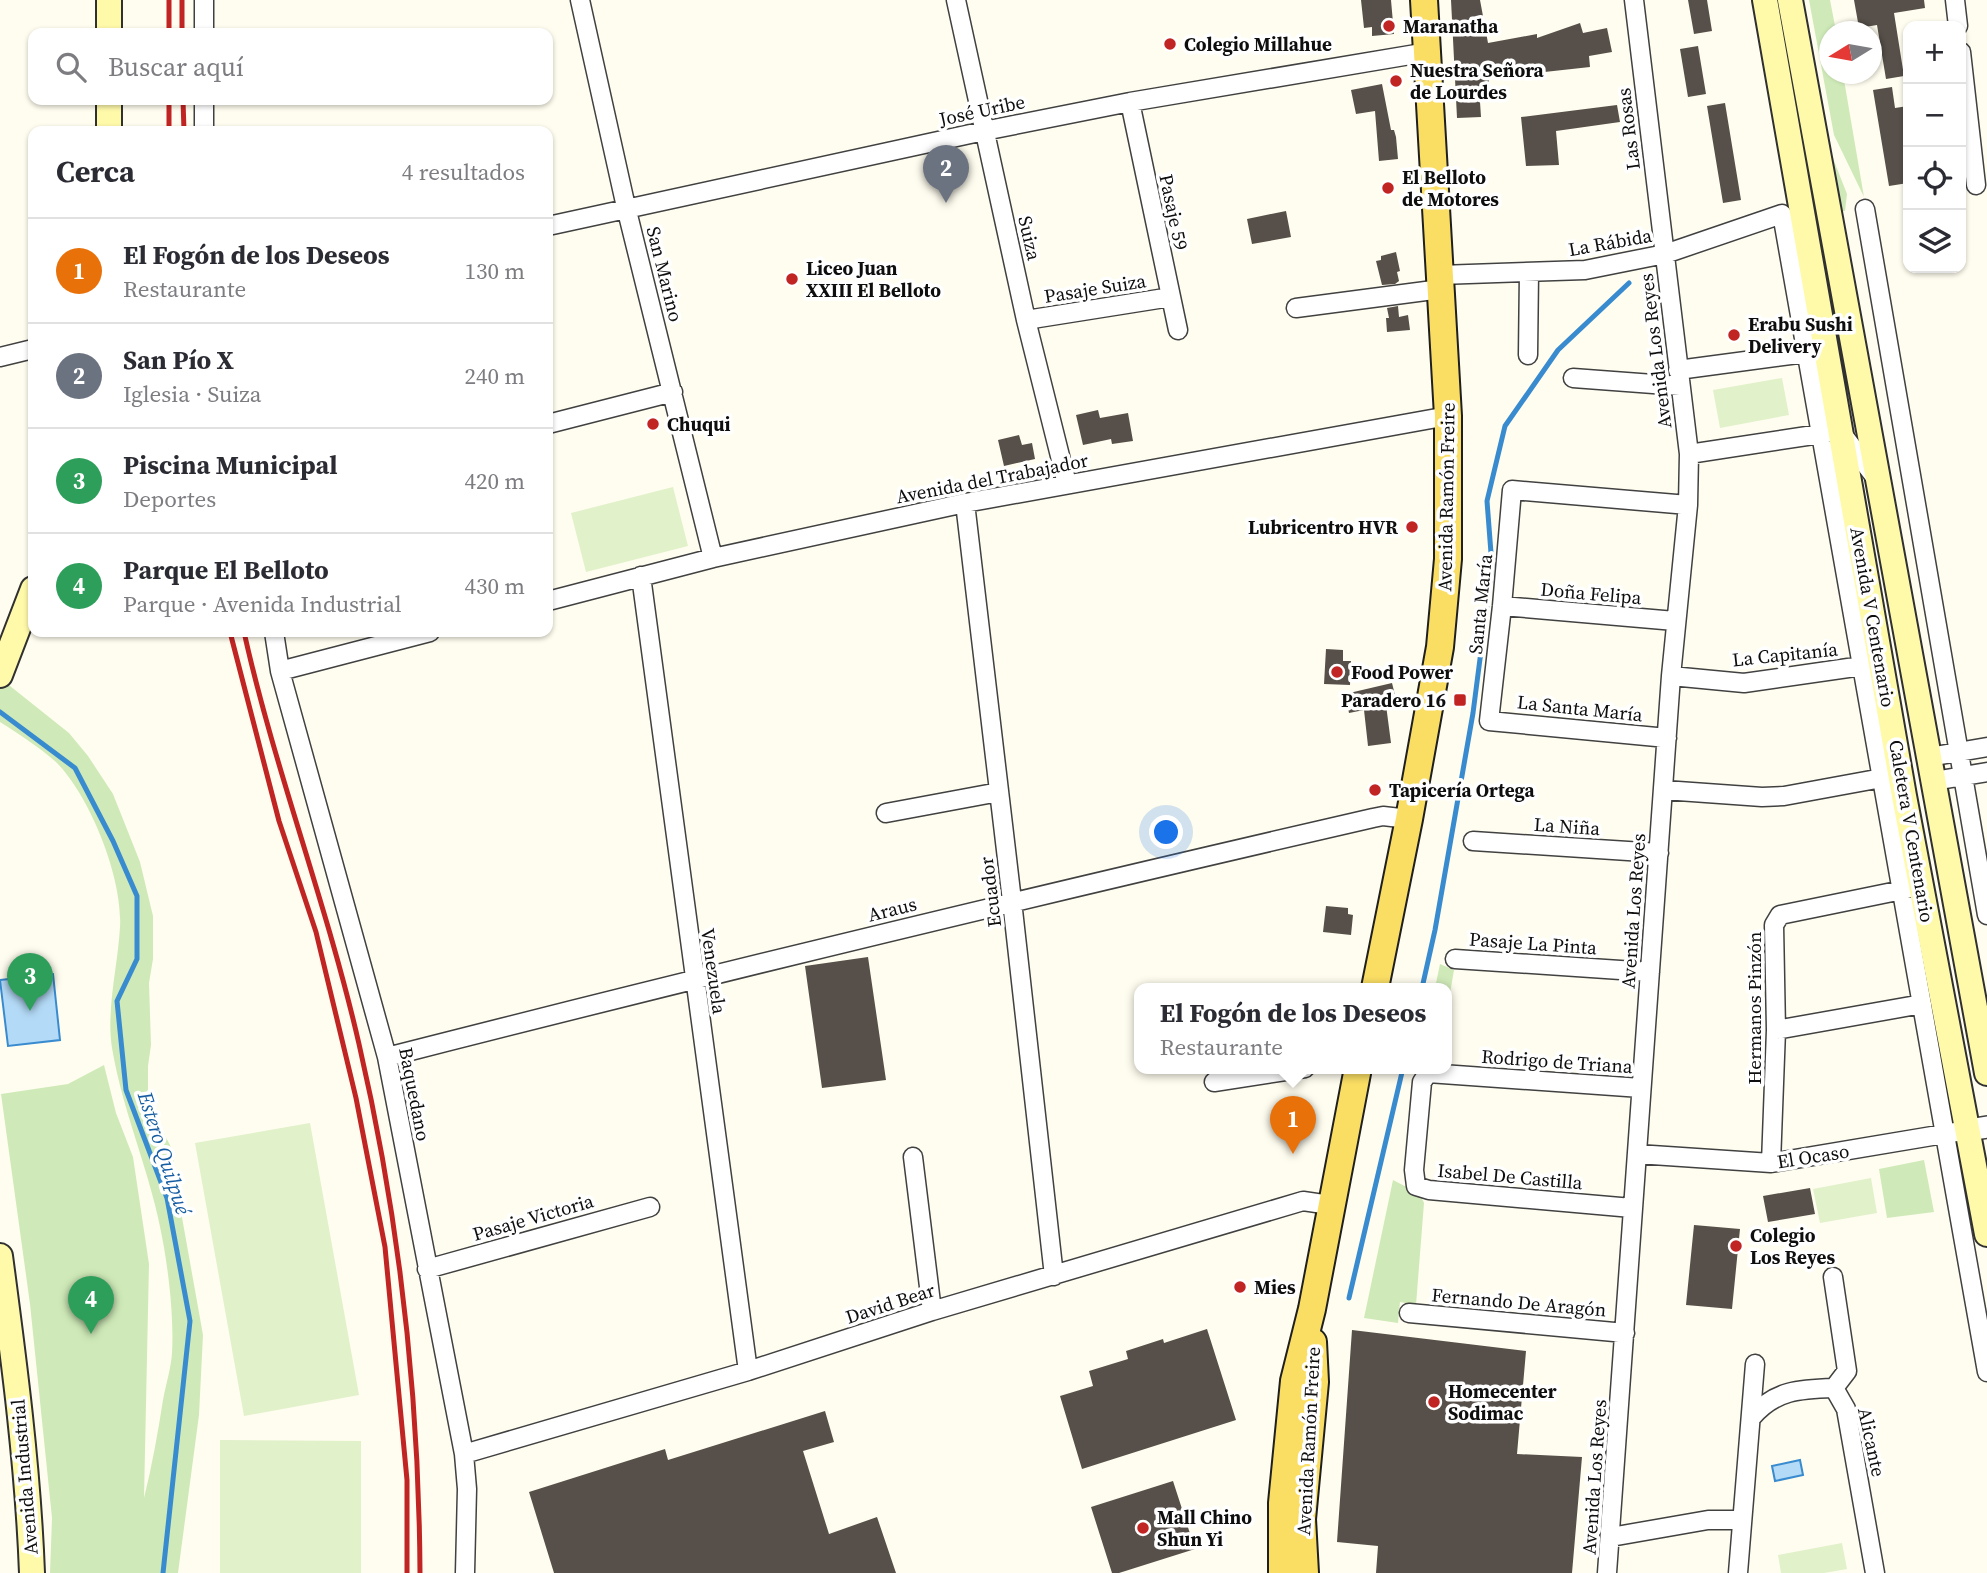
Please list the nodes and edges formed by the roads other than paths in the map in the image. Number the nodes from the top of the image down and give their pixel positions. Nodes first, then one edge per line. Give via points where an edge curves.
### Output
1 (109, 0) edge
2 (204, 0) edge
3 (580, 0) edge
4 (956, 0) edge
5 (1424, 0) edge
6 (1634, 0) edge
7 (1765, 0) edge
8 (1790, 0) edge
9 (1955, 0) edge
10 (1957, 21) edge
11 (109, 28) edge
12 (204, 28) edge
13 (1427, 52) junction
14 (1965, 84) edge
15 (1130, 102) junction
16 (109, 105) edge
17 (204, 105) edge
18 (109, 126) edge
19 (204, 126) edge
20 (984, 131) junction
21 (1976, 184) dead end
22 (626, 208) junction
23 (1865, 209) dead end
24 (1782, 214) joint
25 (553, 225) edge
26 (1665, 254) junction
27 (1529, 272) junction
28 (1441, 282) junction
29 (1171, 297) junction
30 (1296, 308) dead end
31 (1026, 320) junction
32 (1178, 330) dead end
33 (28, 350) edge
34 (1806, 353) junction
35 (1528, 355) dead end
36 (0, 357) edge
37 (1573, 378) dead end
38 (1679, 378) junction
39 (673, 393) junction
40 (1448, 416) junction
41 (553, 423) edge
42 (1830, 433) junction
43 (1689, 454) junction
44 (1067, 484) junction
45 (1880, 484) junction
46 (965, 503) junction
47 (1688, 505) junction
48 (713, 558) junction
49 (640, 576) junction
50 (553, 600) edge
51 (28, 602) edge
52 (1502, 606) junction
53 (1675, 621) junction
54 (275, 637) edge
55 (411, 637) edge
56 (1862, 666) junction
57 (280, 671) junction
58 (0, 675) edge
59 (1671, 676) junction
60 (1489, 721) joint
61 (1667, 738) junction
62 (1987, 747) edge
63 (1957, 752) junction
64 (1932, 769) junction
65 (1987, 772) edge
66 (1962, 776) junction
67 (1882, 778) junction
68 (1664, 790) junction
69 (999, 792) junction
70 (887, 813) dead end
71 (1409, 819) junction
72 (1474, 841) dead end
73 (1658, 853) junction
74 (1912, 888) junction
75 (1012, 901) junction
76 (1987, 915) edge
77 (1455, 959) dead end
78 (1650, 972) junction
79 (693, 978) junction
80 (1376, 983) edge
81 (1922, 1004) junction
82 (1776, 1030) junction
83 (387, 1057) junction
84 (1987, 1073) edge
85 (1266, 1074) edge
86 (1357, 1074) edge
87 (1427, 1074) edge
88 (1442, 1074) edge
89 (1214, 1082) dead end
90 (1641, 1088) junction
91 (1967, 1130) edge
92 (1637, 1154) junction
93 (913, 1157) dead end
94 (1771, 1163) junction
95 (1331, 1205) junction
96 (650, 1207) dead end
97 (1632, 1208) junction
98 (1987, 1234) edge
99 (0, 1256) edge
100 (427, 1269) junction
101 (1054, 1276) junction
102 (1833, 1277) dead end
103 (1312, 1309) junction
104 (932, 1311) junction
105 (1409, 1313) dead end
106 (1625, 1333) junction
107 (1755, 1364) dead end
108 (7, 1368) edge
109 (748, 1371) junction
110 (1987, 1372) edge
111 (1834, 1388) junction
112 (1752, 1417) junction
113 (464, 1454) junction
114 (1742, 1520) junction
115 (1611, 1537) junction
116 (32, 1573) edge
117 (465, 1573) edge
118 (1282, 1573) edge
119 (1305, 1573) edge
120 (1607, 1573) edge
121 (1738, 1573) edge
122 (1875, 1573) edge

1 - 11 main road
2 - 12 street
3 - 22 street, San Marino
4 - 20 street, Suiza
5 - 13 main road, Avenida Ramón Freire
6 - 26 street, Las Rosas
7 - 42 main road, Avenida V Centenario
8 - 45 main road, Avenida V Centenario
9 - 10 street
13 - 15 street, José Uribe
13 - 28 main road, Avenida Ramón Freire
14 - 21 street
15 - 20 street, José Uribe
15 - 29 street, Pasaje 59
16 - 18 main road
17 - 19 street
20 - 22 street, José Uribe
20 - 31 street, Suiza
22 - 25 street, José Uribe
22 - 39 street, San Marino
23 - 63 street
24 - 26 street, La Rábida
24 - 34 street, Caletera V Centenario
26 - 27 street, La Rábida via 1586,270
26 - 38 street, Avenida Los Reyes
27 - 28 street, La Rábida
27 - 35 street
28 - 30 street, La Rábida
28 - 40 main road, Avenida Ramón Freire
29 - 31 street, Pasaje Suiza
29 - 32 street, Pasaje 59
31 - 44 street, Suiza
33 - 36 street
34 - 38 street
34 - 42 street, Caletera V Centenario
37 - 38 street
38 - 43 street, Avenida Los Reyes
39 - 41 street
39 - 48 street, San Marino
40 - 44 street, Avenida del Trabajador
40 - 71 main road, Avenida Ramón Freire via 1448,559 1440,647
42 - 43 street
42 - 45 street
42 - 56 street, Caletera V Centenario
42 - 74 main road, Avenida V Centenario via 1904,796
43 - 47 street, Avenida Los Reyes
44 - 46 street, Avenida del Trabajador
45 - 64 main road, Avenida V Centenario
46 - 48 street, Avenida del Trabajador
46 - 69 street, Ecuador
47 - 52 street, Santa María via 1512,490
47 - 53 street, Avenida Los Reyes
48 - 49 street, Avenida del Trabajador
49 - 50 street, Avenida del Trabajador
49 - 79 street, Venezuela
51 - 58 main road
52 - 53 street, Doña Felipa
52 - 60 street, Santa María
53 - 59 street, Avenida Los Reyes
54 - 57 street, Baquedano
55 - 57 street
56 - 59 street, La Capitanía via 1744,683
56 - 67 street, Caletera V Centenario
57 - 83 street, Baquedano
59 - 61 street, Avenida Los Reyes
60 - 61 street, La Santa María
61 - 68 street, Avenida Los Reyes
62 - 63 street
63 - 64 street
63 - 66 street
64 - 66 street
64 - 84 main road, Avenida V Centenario
65 - 66 street
66 - 76 street
67 - 68 street via 1784,796
67 - 74 street, Caletera V Centenario
68 - 73 street, Avenida Los Reyes
69 - 70 street
69 - 75 street, Ecuador
71 - 75 street, Araus via 1373,818
71 - 80 main road, Avenida Ramón Freire
72 - 73 street, La Niña
73 - 78 street, Avenida Los Reyes
74 - 81 street, Caletera V Centenario
74 - 82 street, Hermanos Pinzón via 1780,915 1774,925
74 - 91 main road, Avenida V Centenario
75 - 79 street, Araus
75 - 101 street, Ecuador
77 - 78 street, Pasaje La Pinta
78 - 90 street, Avenida Los Reyes
79 - 83 street, Araus
79 - 109 street, Venezuela
81 - 82 street
81 - 91 street, Caletera V Centenario
82 - 94 street, Hermanos Pinzón
83 - 100 street, Baquedano
85 - 89 street
86 - 95 main road, Avenida Ramón Freire
87 - 97 street, Isabel De Castilla via 1422,1083 1416,1185 1429,1190
88 - 90 street, Rodrigo de Triana
90 - 92 street, Avenida Los Reyes
91 - 94 street, El Ocaso
91 - 98 main road, Avenida V Centenario
91 - 110 street, Caletera V Centenario
92 - 94 street, El Ocaso
92 - 97 street, Avenida Los Reyes
93 - 104 street
95 - 101 street, David Bear via 1303,1201
95 - 103 main road, Avenida Ramón Freire
96 - 100 street, Pasaje Victoria
97 - 106 street, Avenida Los Reyes
99 - 108 main road, Avenida Industrial
100 - 113 street, Baquedano
101 - 104 street, David Bear
102 - 111 street via 1847,1371
103 - 118 main road, Avenida Ramón Freire via 1294,1381 1282,1503
103 - 119 main road, Avenida Ramón Freire via 1315,1382 1302,1519
104 - 109 street, David Bear
105 - 106 street, Fernando De Aragón
106 - 115 street, Avenida Los Reyes
107 - 112 street
108 - 116 main road, Avenida Industrial via 30,1517
109 - 113 street, David Bear
111 - 112 street via 1797,1389 1764,1403
111 - 122 street, Alicante via 1846,1409
112 - 114 street
113 - 117 street, Baquedano
114 - 115 street via 1708,1520
114 - 121 street
115 - 120 street, Avenida Los Reyes

